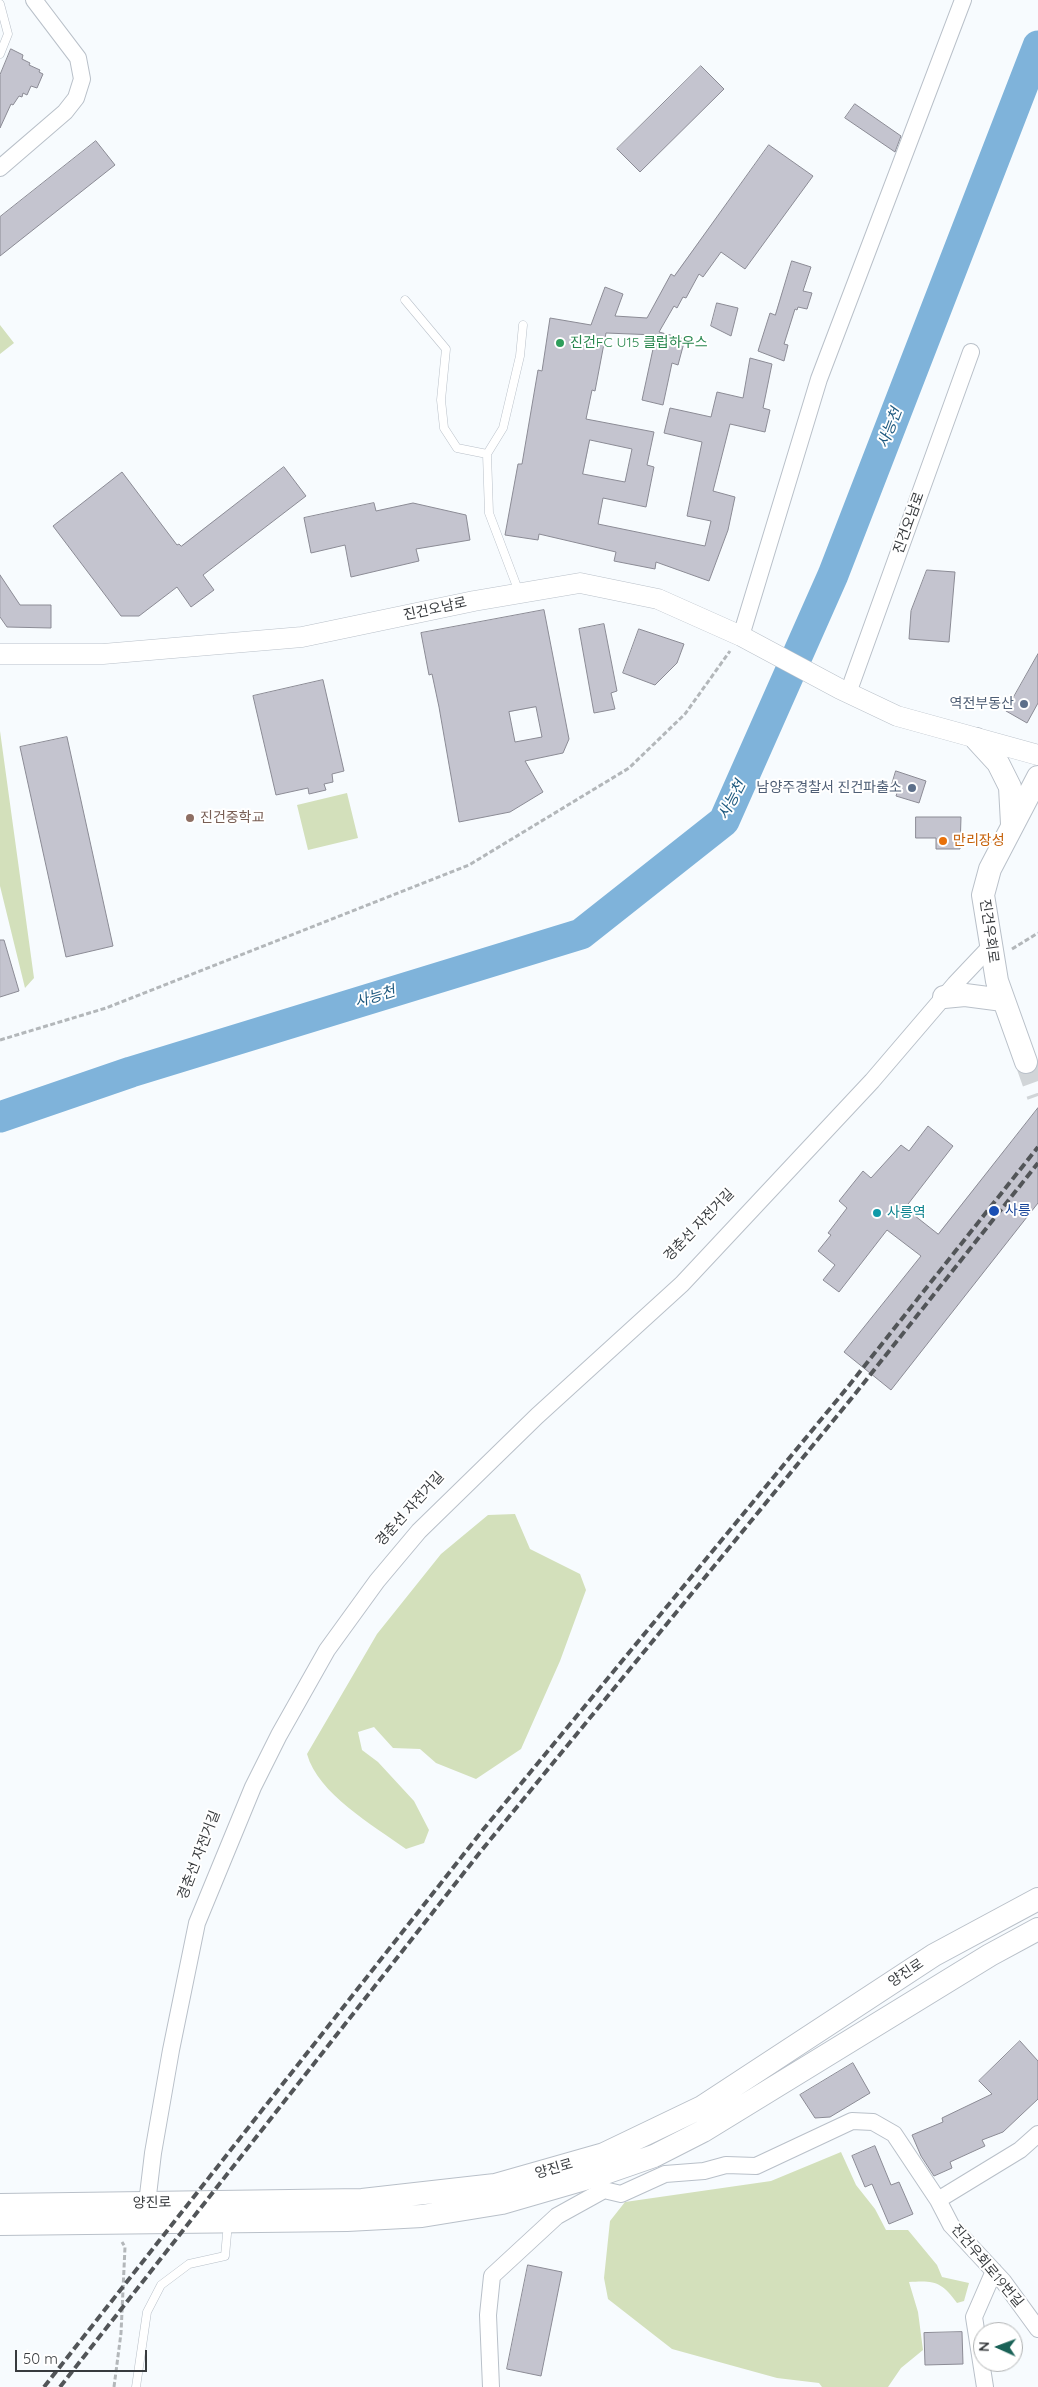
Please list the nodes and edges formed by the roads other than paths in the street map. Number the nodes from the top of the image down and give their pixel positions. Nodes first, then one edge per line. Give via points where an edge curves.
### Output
1 (34, 0) edge
2 (963, 0) edge
3 (0, 4) edge
4 (0, 54) edge
5 (0, 168) edge
6 (405, 300) dead end
7 (523, 325) dead end
8 (971, 352) dead end
9 (487, 454) junction
10 (520, 594) junction
11 (748, 639) junction
12 (0, 654) edge
13 (844, 691) junction
14 (976, 739) junction
15 (1038, 755) edge
16 (1038, 777) edge
17 (1012, 824) junction
18 (1000, 949) junction
19 (944, 997) junction
20 (1003, 1000) junction
21 (1026, 1062) tunnel mouth
22 (1036, 1899) edge
23 (1038, 1929) edge
24 (1038, 2134) edge
25 (550, 2190) junction
26 (938, 2200) junction
27 (0, 2205) edge
28 (146, 2212) junction
29 (554, 2218) junction
30 (228, 2220) junction
31 (0, 2224) edge
32 (994, 2271) junction
33 (1038, 2329) edge
34 (136, 2387) edge
35 (491, 2387) edge
36 (984, 2387) edge

1 - 5 street via 78,58 82,79 76,98 65,112
2 - 11 street via 819,379
3 - 4 lane via 8,34
6 - 9 lane via 446,349 441,400 444,428 457,448
7 - 9 lane via 520,356 503,428
8 - 13 street, 진건오남로
9 - 10 lane via 489,513
10 - 11 street, 진건오남로 via 580,583 658,599
10 - 12 street, 진건오남로 via 302,637 103,654
11 - 13 street, 진건오남로
13 - 14 street, 진건오남로 via 897,716
14 - 15 street, 진건오남로
14 - 17 main road via 998,763 1010,787
16 - 17 main road, 진건우회로
17 - 18 main road, 진건우회로 via 990,868 983,895
18 - 19 street
18 - 20 main road, 진건우회로
19 - 20 main road via 965,995
19 - 28 street via 872,1081 682,1284 544,1410 419,1531 377,1580 327,1650 253,1787 197,1922 171,2050
20 - 21 main road, 진건우회로
22 - 28 main road, 양진로 via 934,1955 702,2107 604,2154 495,2185 362,2200
23 - 25 main road, 양진로 via 990,1955 703,2131 654,2156
24 - 26 street via 1020,2150
25 - 29 street
25 - 30 main road, 양진로 via 502,2203 422,2216
26 - 29 street, 진건우회로19번길 via 894,2134 873,2122 852,2121 756,2166 726,2165 704,2171 665,2174 621,2194 604,2190
26 - 32 street, 진건우회로19번길 via 951,2225
27 - 28 main road, 양진로
28 - 30 main road, 양진로
28 - 31 main road, 양진로
29 - 35 street, 진건우회로19번길 via 492,2276 488,2315
30 - 34 lane via 225,2256 189,2264 161,2284 147,2312
32 - 33 street, 진건우회로19번길
32 - 36 street via 974,2317

